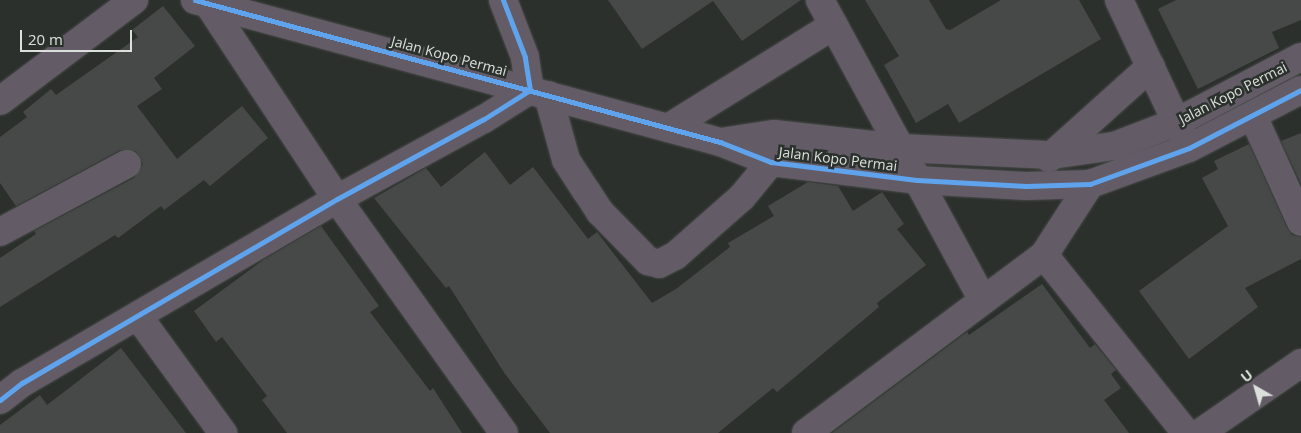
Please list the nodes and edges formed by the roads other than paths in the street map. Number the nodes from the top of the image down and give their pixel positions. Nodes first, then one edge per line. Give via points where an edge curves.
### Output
1 (134, 0) edge
2 (503, 0) edge
3 (820, 0) edge
4 (1119, 0) edge
5 (204, 1) edge
6 (834, 25) junction
7 (1298, 65) edge
8 (1151, 66) junction
9 (1301, 90) edge
10 (540, 92) junction
11 (0, 101) edge
12 (1253, 116) junction
13 (1177, 122) junction
14 (668, 128) junction
15 (774, 134) junction
16 (720, 142) junction
17 (901, 148) junction
18 (1189, 148) junction
19 (1052, 155) junction
20 (771, 162) junction
21 (127, 164) dead end
22 (916, 180) junction
23 (1090, 184) junction
24 (1026, 186) junction
25 (337, 199) junction
26 (1301, 222) edge
27 (0, 232) edge
28 (1044, 254) junction
29 (982, 298) junction
30 (138, 316) junction
31 (1301, 363) edge
32 (11, 387) edge
33 (0, 400) edge
34 (223, 433) edge
35 (504, 433) edge
36 (806, 433) edge
37 (1186, 433) edge
38 (1200, 433) edge

1 - 11 street
2 - 10 street
3 - 6 street
4 - 8 street
5 - 10 street, Jalan Kopo Permai
5 - 25 street
6 - 14 street
6 - 17 street
7 - 13 street, Jalan Kopo Permai
8 - 13 street
8 - 19 street
9 - 12 street, Jalan Kopo Permai
10 - 14 street, Jalan Kopo Permai
10 - 20 street via 566,160 600,212 648,262 659,264 675,256 742,197
10 - 25 street
12 - 18 street, Jalan Kopo Permai
12 - 26 street
13 - 18 street
13 - 19 street, Jalan Kopo Permai via 1114,146
14 - 16 street, Jalan Kopo Permai
15 - 16 street, Jalan Kopo Permai
15 - 17 street, Jalan Kopo Permai
15 - 20 street
16 - 20 street, Jalan Kopo Permai
17 - 19 street, Jalan Kopo Permai
17 - 22 street
18 - 23 street, Jalan Kopo Permai
19 - 24 street
20 - 22 street, Jalan Kopo Permai
21 - 27 street
22 - 24 street, Jalan Kopo Permai
22 - 29 street
23 - 24 street, Jalan Kopo Permai
23 - 28 street
25 - 30 street
25 - 35 street
28 - 29 street
28 - 37 street
29 - 36 street
30 - 32 street
30 - 34 street
31 - 38 street
32 - 33 street

